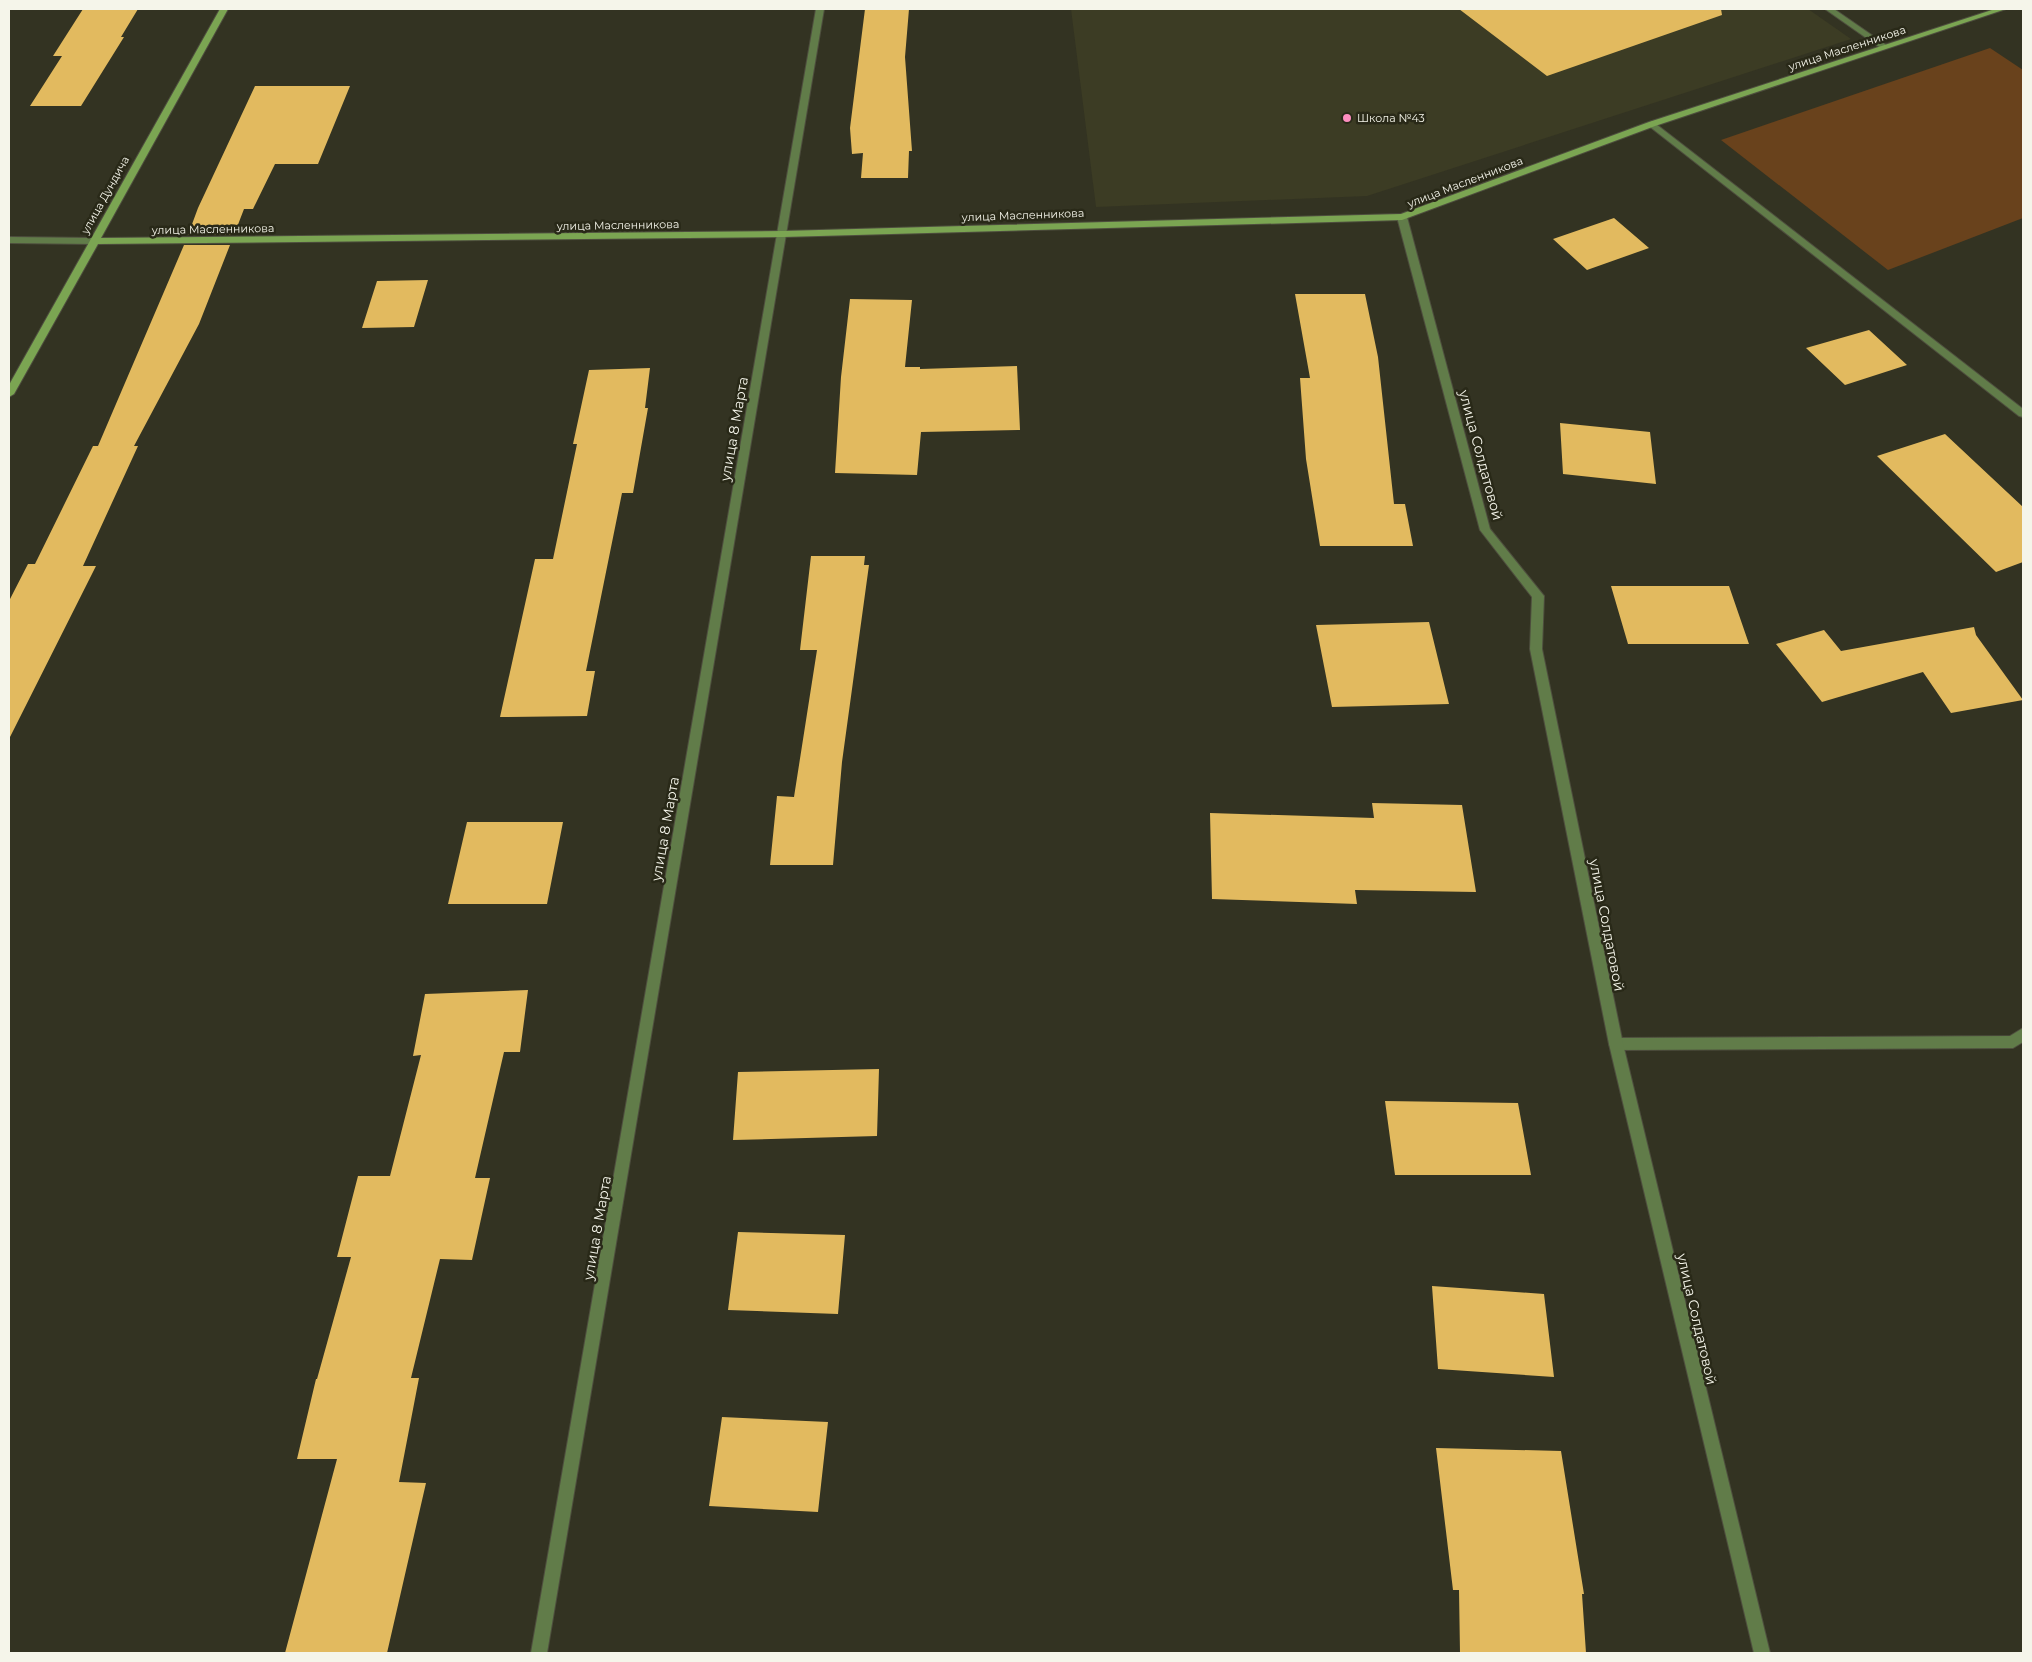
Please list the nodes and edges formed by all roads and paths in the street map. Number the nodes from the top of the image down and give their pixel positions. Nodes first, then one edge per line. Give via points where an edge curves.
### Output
1 (224, 9) edge
2 (820, 9) edge
3 (1829, 9) edge
4 (2002, 9) edge
5 (1885, 47) junction
6 (1652, 124) junction
7 (1402, 217) junction
8 (783, 234) junction
9 (9, 240) edge
10 (94, 241) junction
11 (9, 394) edge
12 (2023, 414) edge
13 (2023, 1034) edge
14 (1616, 1044) junction
15 (539, 1653) edge
16 (1762, 1653) edge

1 - 10 street, улица Дундича
2 - 8 street, улица 8 Марта
3 - 5 street
4 - 5 street, улица Масленникова
5 - 6 street, улица Масленникова
6 - 7 street, улица Масленникова
6 - 12 street
7 - 8 street, улица Масленникова
7 - 14 street, улица Солдатовой via 1485,530 1538,596 1536,649
8 - 10 street, улица Масленникова
8 - 15 street, улица 8 Марта
9 - 10 street, улица Масленникова
10 - 11 street, улица Дундича
13 - 14 street via 2013,1042
14 - 16 street, улица Солдатовой

